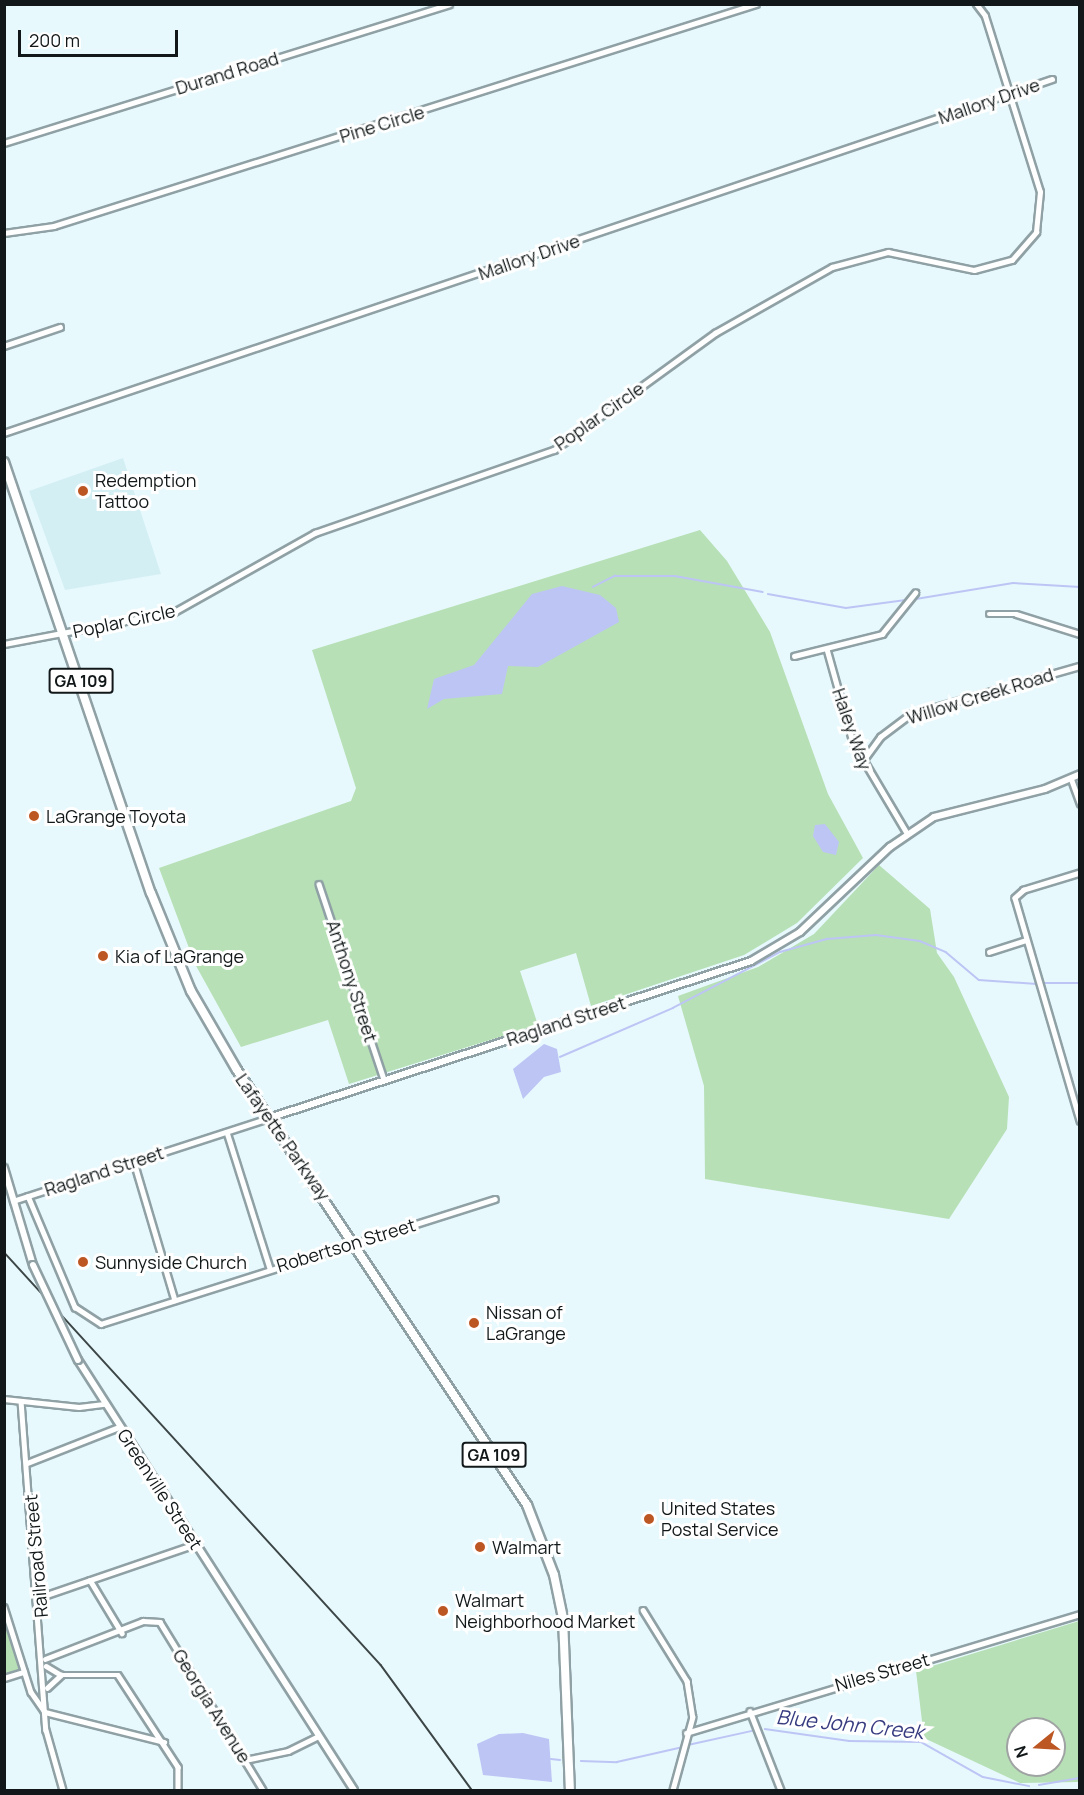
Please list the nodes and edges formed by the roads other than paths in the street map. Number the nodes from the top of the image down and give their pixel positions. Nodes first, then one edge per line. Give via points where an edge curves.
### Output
1 (449, 4) edge
2 (756, 4) edge
3 (976, 4) edge
4 (1052, 79) dead end
5 (1009, 95) junction
6 (4, 143) edge
7 (4, 233) edge
8 (60, 327) dead end
9 (4, 346) edge
10 (4, 433) edge
11 (4, 462) edge
12 (915, 593) dead end
13 (989, 614) dead end
14 (64, 633) junction
15 (1080, 634) edge
16 (4, 644) edge
17 (827, 649) junction
18 (794, 656) dead end
19 (1080, 666) edge
20 (862, 762) junction
21 (1080, 774) edge
22 (1071, 778) junction
23 (1080, 803) edge
24 (907, 833) junction
25 (1080, 873) edge
26 (319, 884) dead end
27 (1026, 940) junction
28 (990, 952) dead end
29 (384, 1079) junction
30 (269, 1118) junction
31 (1080, 1121) edge
32 (227, 1132) junction
33 (134, 1162) junction
34 (4, 1168) edge
35 (28, 1196) junction
36 (495, 1199) dead end
37 (13, 1201) junction
38 (355, 1241) junction
39 (270, 1268) junction
40 (175, 1300) junction
41 (4, 1399) edge
42 (21, 1401) junction
43 (104, 1404) junction
44 (119, 1427) junction
45 (27, 1463) junction
46 (196, 1544) junction
47 (90, 1580) junction
48 (40, 1597) junction
49 (4, 1607) edge
50 (643, 1610) dead end
51 (1080, 1614) edge
52 (122, 1634) junction
53 (45, 1659) junction
54 (46, 1666) junction
55 (24, 1672) junction
56 (61, 1675) junction
57 (4, 1678) edge
58 (47, 1689) junction
59 (750, 1711) junction
60 (45, 1712) junction
61 (686, 1733) junction
62 (319, 1736) junction
63 (164, 1742) junction
64 (245, 1760) junction
65 (63, 1791) edge
66 (178, 1791) edge
67 (263, 1791) edge
68 (354, 1791) edge
69 (570, 1791) edge
70 (673, 1791) edge
71 (781, 1791) edge

1 - 6 street, Durand Road
2 - 7 street, Pine Circle via 54,226
3 - 5 street via 985,16
4 - 5 street, Mallory Drive
5 - 10 street, Mallory Drive
5 - 14 street, Poplar Circle via 1041,200 1036,232 1012,260 974,270 888,252 832,267 715,333 554,450 315,533 174,612
8 - 9 street
11 - 14 highway, Lafayette Parkway / GA 109
12 - 17 street via 882,634
13 - 15 street via 1016,614
14 - 16 street, Poplar Circle
14 - 30 highway, Lafayette Parkway / GA 109 via 182,970 222,1047
17 - 18 street
17 - 20 street, Haley Way
19 - 20 street, Willow Creek Road via 911,714 880,737
20 - 24 street, Haley Way
21 - 22 street, Ragland Street
22 - 23 street
22 - 24 street, Ragland Street via 968,806
24 - 29 street, Ragland Street via 800,932 751,961
25 - 27 street via 1018,892 1015,905
26 - 29 street, Anthony Street
27 - 28 street
27 - 31 street
29 - 30 street, Ragland Street
30 - 32 street, Ragland Street
30 - 38 highway, Lafayette Parkway / GA 109
32 - 33 street, Ragland Street
32 - 39 street
33 - 35 street, Ragland Street
33 - 40 street
34 - 37 street, Greenville Street
35 - 37 street, Ragland Street
35 - 40 street, Robertson Street via 75,1307 95,1323 106,1324
36 - 38 street, Robertson Street
37 - 43 street, Greenville Street, bridge via 33,1265 78,1360
38 - 39 street, Robertson Street
38 - 69 highway, Lafayette Parkway / GA 109 via 536,1527 563,1618
39 - 40 street, Robertson Street
41 - 42 street
42 - 43 street
42 - 45 street, Railroad Street
43 - 44 street, Greenville Street
44 - 45 street
44 - 46 street, Greenville Street
45 - 48 street, Railroad Street
46 - 47 street
46 - 62 street, Greenville Street
47 - 48 street
47 - 52 street
48 - 53 street, Railroad Street
49 - 55 street
50 - 61 street via 687,1681 693,1717
51 - 59 street, Niles Street
52 - 53 street
52 - 64 street, Georgia Avenue via 143,1621 160,1622
53 - 54 street, Railroad Street
54 - 56 street
54 - 58 street, Railroad Street
55 - 57 street
55 - 60 street
56 - 58 street
56 - 63 street via 118,1675
58 - 60 street, Railroad Street
59 - 61 street, Niles Street
59 - 71 street
60 - 63 street
60 - 65 street
61 - 70 street
62 - 64 street via 288,1751
62 - 68 street, Greenville Street
63 - 66 street via 178,1767
64 - 67 street, Georgia Avenue

